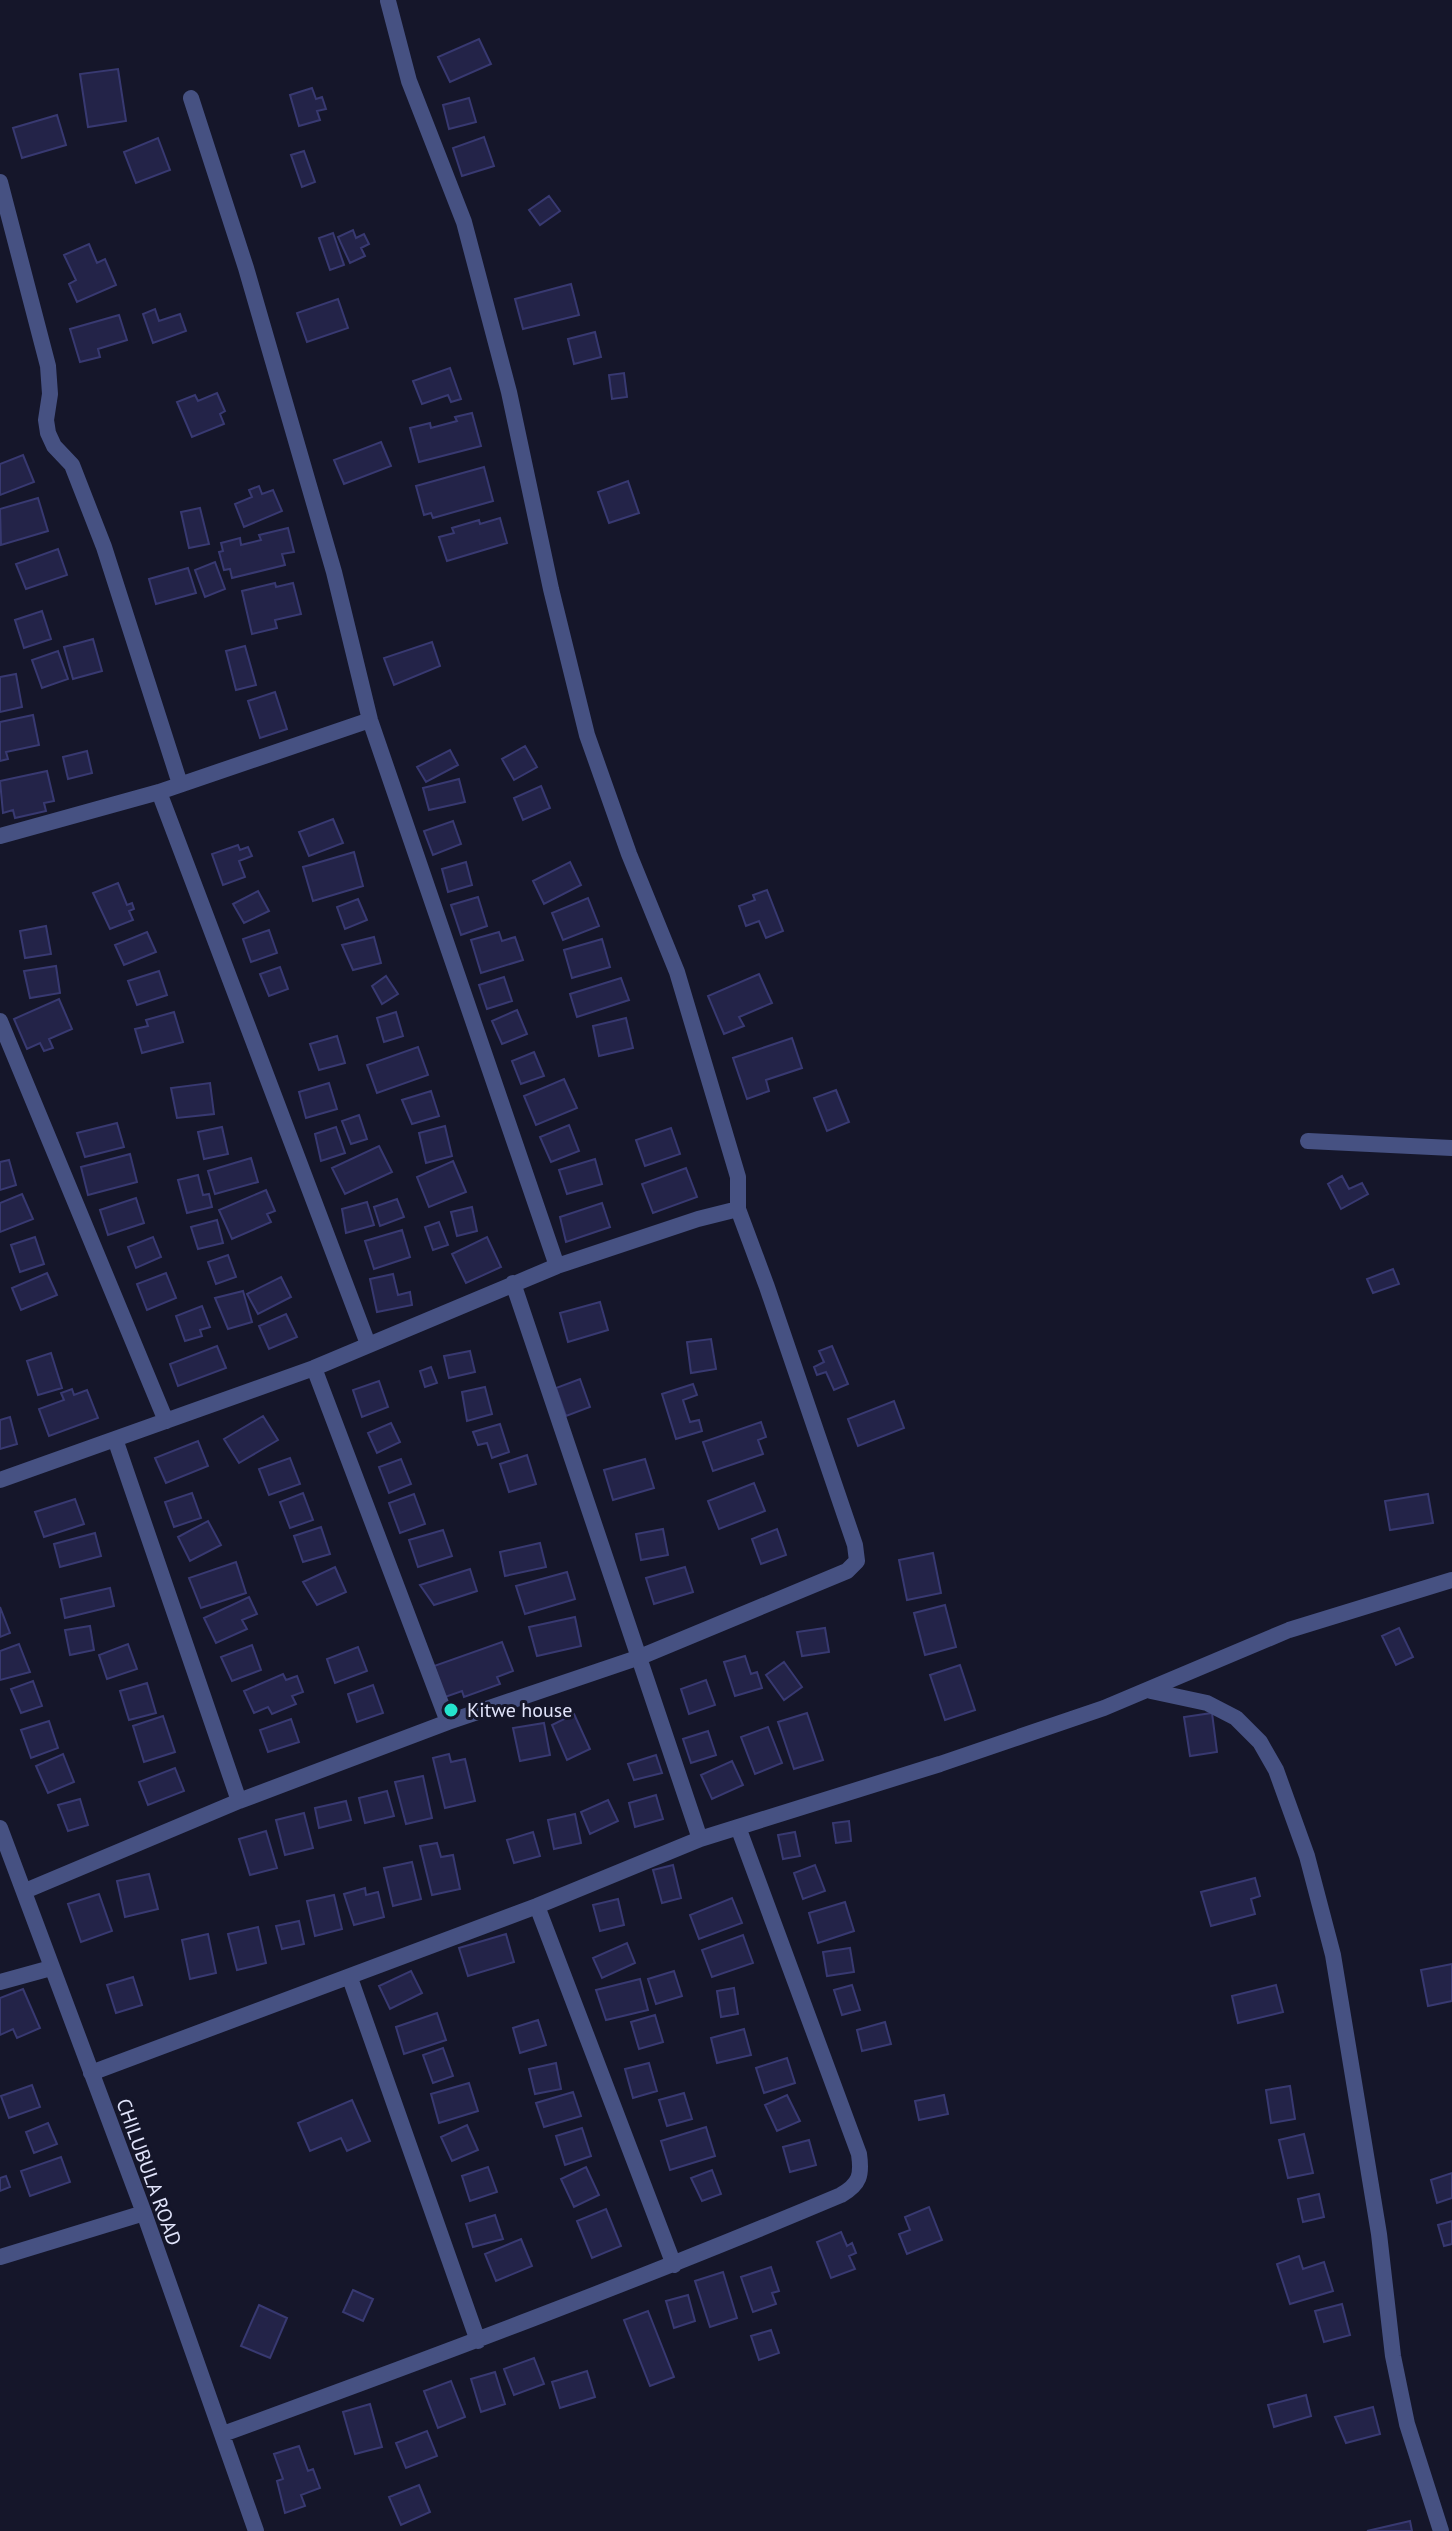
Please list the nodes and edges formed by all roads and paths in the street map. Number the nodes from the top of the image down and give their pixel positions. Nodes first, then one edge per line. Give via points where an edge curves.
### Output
1 (388, 1) edge
2 (191, 98) dead end
3 (0, 182) edge
4 (370, 720) junction
5 (180, 784) junction
6 (159, 792) junction
7 (0, 836) edge
8 (0, 1021) edge
9 (1308, 1141) dead end
10 (1452, 1148) edge
11 (738, 1209) junction
12 (557, 1266) junction
13 (513, 1283) junction
14 (368, 1344) junction
15 (314, 1368) junction
16 (166, 1421) junction
17 (115, 1439) junction
18 (0, 1480) edge
19 (1452, 1580) edge
20 (640, 1657) junction
21 (1151, 1691) junction
22 (448, 1722) junction
23 (239, 1801) junction
24 (738, 1827) junction
25 (0, 1828) edge
26 (700, 1839) junction
27 (25, 1891) junction
28 (537, 1906) junction
29 (51, 1968) junction
30 (350, 1978) junction
31 (0, 1982) edge
32 (91, 2073) junction
33 (144, 2213) junction
34 (0, 2257) edge
35 (674, 2265) junction
36 (478, 2341) junction
37 (223, 2434) junction
38 (256, 2531) edge
39 (1441, 2531) edge

1 - 11 street via 409,81 464,222 509,392 587,735 677,972 738,1177
2 - 4 street via 334,572
3 - 5 street via 48,366 48,433 72,465 104,547
4 - 5 street
4 - 12 street
5 - 6 street
6 - 7 street
6 - 14 street
8 - 16 street
9 - 10 street
11 - 12 street
11 - 20 street via 857,1561 827,1581
12 - 13 street
13 - 14 street
13 - 20 street
14 - 15 street
15 - 16 street
15 - 22 street
16 - 17 street
17 - 18 street
17 - 23 street
19 - 21 street via 1289,1630
20 - 22 street
20 - 26 street
21 - 24 street
21 - 39 street via 1207,1703 1236,1718 1260,1742 1276,1770 1307,1856 1333,1955 1379,2234 1393,2356 1407,2424
22 - 23 street
23 - 27 street
24 - 26 street
24 - 35 street via 862,2173 856,2186 841,2195
25 - 27 street, CHILUBULA ROAD
26 - 28 street
27 - 29 street, CHILUBULA ROAD
28 - 30 street
28 - 35 street
29 - 31 street
29 - 32 street, CHILUBULA ROAD
30 - 32 street
30 - 36 street
32 - 33 street, CHILUBULA ROAD
33 - 34 street
33 - 37 street, CHILUBULA ROAD
35 - 36 street
36 - 37 street
37 - 38 street, CHILUBULA ROAD

